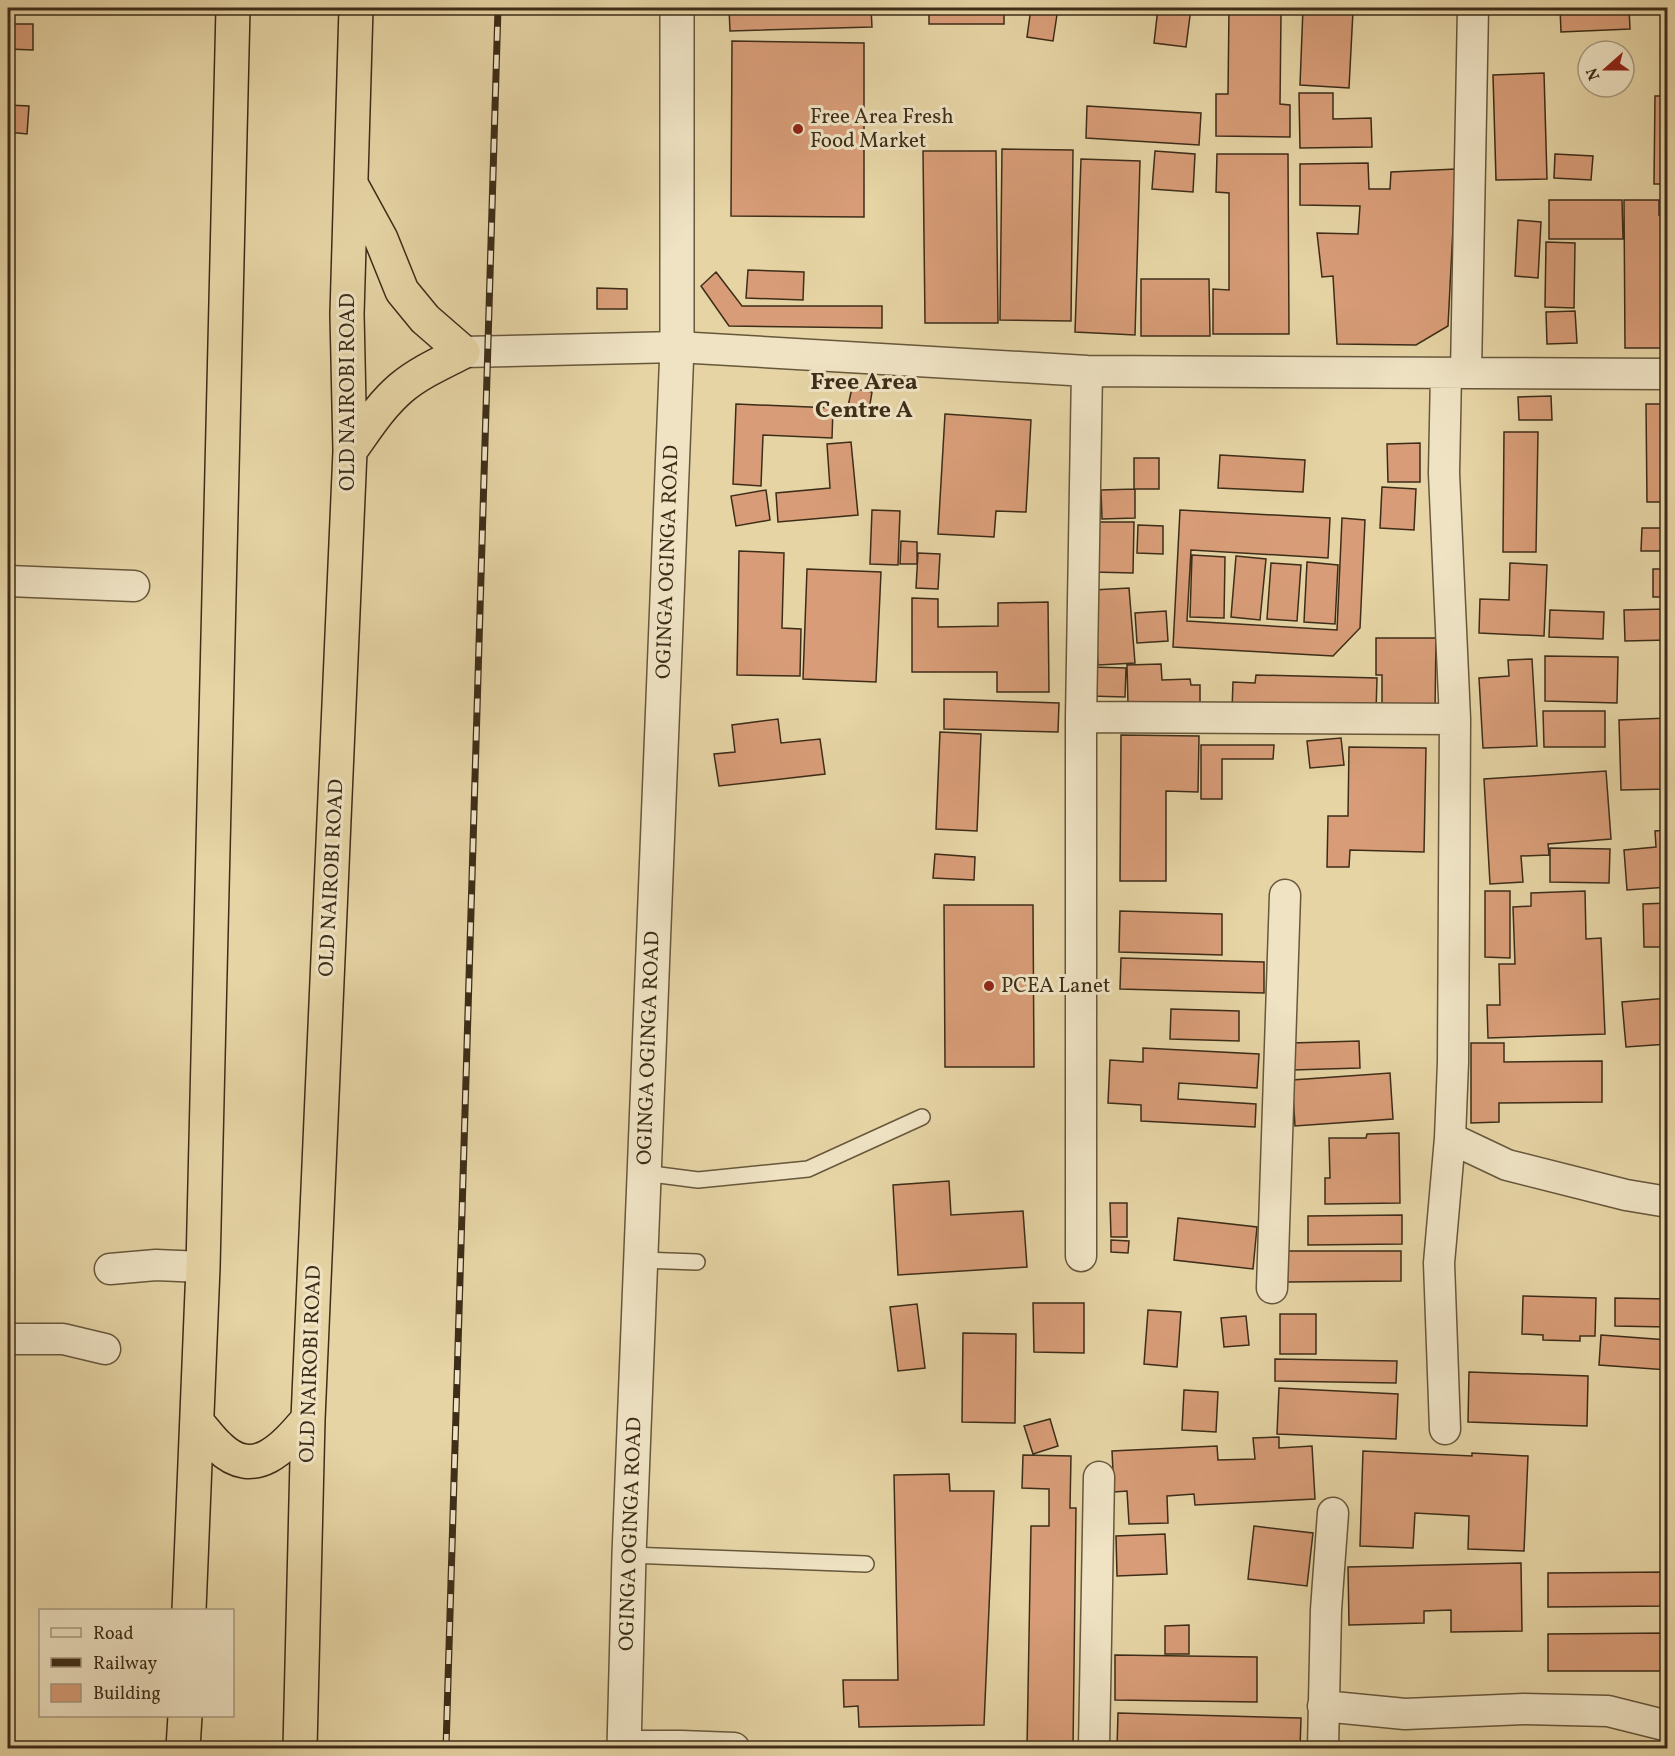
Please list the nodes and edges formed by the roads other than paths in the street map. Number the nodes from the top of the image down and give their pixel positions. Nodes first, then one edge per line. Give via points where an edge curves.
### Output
1 (233, 8) edge
2 (356, 8) edge
3 (677, 8) edge
4 (1473, 8) edge
5 (351, 186) junction
6 (677, 347) junction
7 (463, 352) junction
8 (1087, 371) junction
9 (1456, 372) junction
10 (1668, 374) edge
11 (350, 451) junction
12 (8, 581) edge
13 (134, 586) dead end
14 (1081, 717) junction
15 (1455, 718) junction
16 (1285, 895) dead end
17 (922, 1117) dead end
18 (1450, 1138) junction
19 (653, 1174) junction
20 (1668, 1202) edge
21 (1081, 1256) dead end
22 (650, 1261) junction
23 (694, 1262) dead end
24 (202, 1267) junction
25 (110, 1269) dead end
26 (1272, 1288) dead end
27 (8, 1339) edge
28 (105, 1349) dead end
29 (308, 1419) junction
30 (197, 1422) junction
31 (1444, 1429) dead end
32 (1099, 1477) dead end
33 (1333, 1513) dead end
34 (637, 1556) junction
35 (866, 1564) dead end
36 (189, 1609) edge
37 (1323, 1706) junction
38 (185, 1717) edge
39 (1668, 1726) edge
40 (673, 1747) edge
41 (629, 1748) edge
42 (183, 1749) edge
43 (300, 1749) edge
44 (734, 1749) edge
45 (1094, 1749) edge
46 (1323, 1749) edge

1 - 24 highway
2 - 5 highway, OLD NAIROBI ROAD
3 - 6 street, OGINGA OGINGA ROAD
4 - 9 street
5 - 7 highway via 381,239 402,291 425,319
5 - 11 highway, OLD NAIROBI ROAD via 347,314
6 - 7 street
6 - 8 street
6 - 19 street, OGINGA OGINGA ROAD
7 - 11 highway via 401,388 379,410
8 - 9 street
8 - 14 street
9 - 10 street
9 - 15 street via 1444,472
11 - 29 highway, OLD NAIROBI ROAD
12 - 13 street
14 - 15 street
14 - 21 street
15 - 18 street
16 - 26 street
17 - 19 lane via 808,1169 698,1180
18 - 20 street via 1508,1165
18 - 31 street via 1439,1263
19 - 22 street, OGINGA OGINGA ROAD
22 - 23 lane
22 - 34 street, OGINGA OGINGA ROAD
24 - 25 street
24 - 30 highway
27 - 28 street via 63,1339
29 - 30 highway via 278,1451 255,1460 233,1458
29 - 43 highway, OLD NAIROBI ROAD
30 - 36 highway
32 - 45 street
33 - 37 street
34 - 35 lane
34 - 41 street, OGINGA OGINGA ROAD
37 - 39 street via 1405,1714 1524,1709 1608,1711
37 - 46 street
38 - 42 highway
40 - 41 street
40 - 44 street

